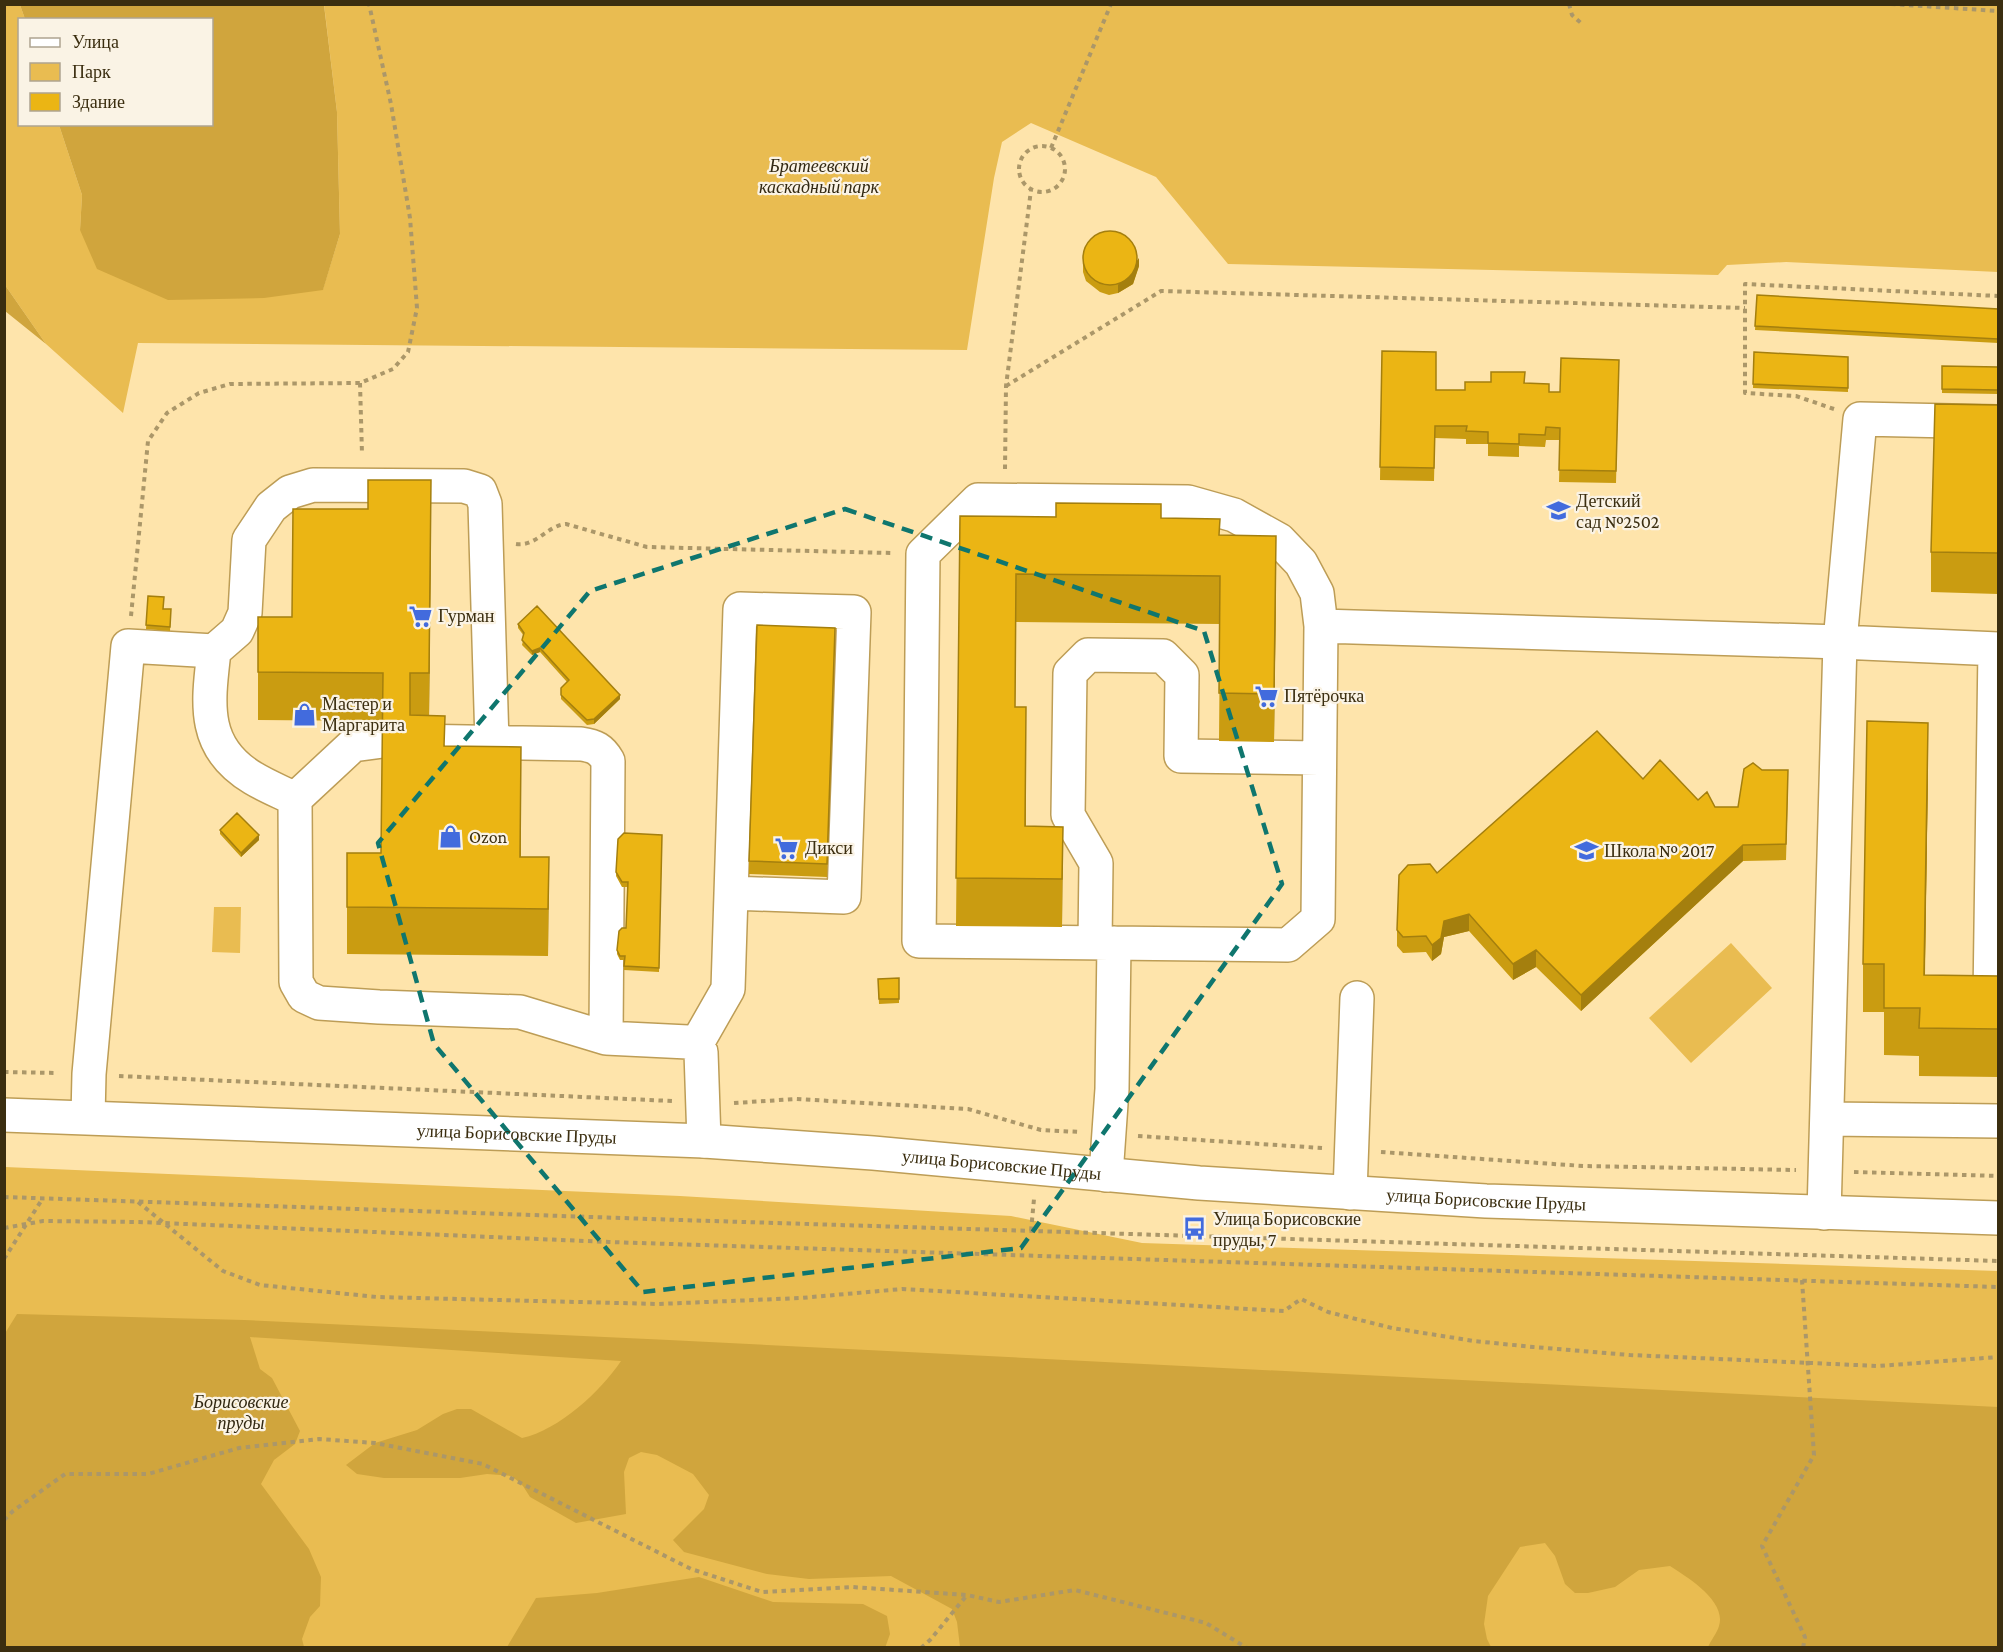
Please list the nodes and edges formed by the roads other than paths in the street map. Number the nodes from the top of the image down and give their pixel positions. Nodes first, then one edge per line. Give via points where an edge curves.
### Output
1 (1998, 422) edge
2 (1321, 626) junction
3 (1840, 642) junction
4 (1997, 649) edge
5 (214, 651) junction
6 (492, 743) junction
7 (1320, 758) junction
8 (295, 800) junction
9 (1994, 871) edge
10 (731, 893) junction
11 (1104, 943) junction
12 (1357, 998) dead end
13 (1998, 999) edge
14 (606, 1038) junction
15 (696, 1045) junction
16 (4, 1115) edge
17 (88, 1117) junction
18 (1828, 1119) junction
19 (1998, 1121) edge
20 (704, 1142) junction
21 (1106, 1175) junction
22 (1350, 1193) junction
23 (1824, 1213) junction
24 (1998, 1218) edge

1 - 3 main road via 1860,418
2 - 3 main road
2 - 7 main road
2 - 11 main road via 1317,593 1301,562 1279,540 1234,515 1188,502 978,501 923,554 919,941
3 - 4 main road
3 - 18 main road
4 - 9 main road
5 - 6 main road via 237,631 245,613 249,540 271,507 290,492 314,485 464,486 480,491 485,504
5 - 8 main road via 209,690 213,734 225,755 252,778
5 - 17 main road via 128,646
6 - 8 main road via 396,741 353,745
6 - 14 main road via 594,746 608,761
7 - 11 main road via 1318,919 1288,945
7 - 11 main road via 1181,756 1182,675 1163,656 1089,655 1070,673 1068,815 1096,863
8 - 14 main road via 296,982 304,996 319,1003 520,1012
9 - 13 main road via 1990,998
10 - 10 main road via 740,609 854,612 844,897
10 - 15 main road via 728,989
11 - 21 main road via 1112,1089
12 - 22 main road
14 - 15 main road via 688,1041
15 - 20 main road via 701,1052
16 - 17 main road, улица Борисовские Пруды
17 - 20 main road, улица Борисовские Пруды
18 - 19 main road
18 - 23 main road
20 - 21 main road, улица Борисовские Пруды
21 - 22 main road, улица Борисовские Пруды
22 - 23 main road, улица Борисовские Пруды
23 - 24 main road, улица Борисовские Пруды

